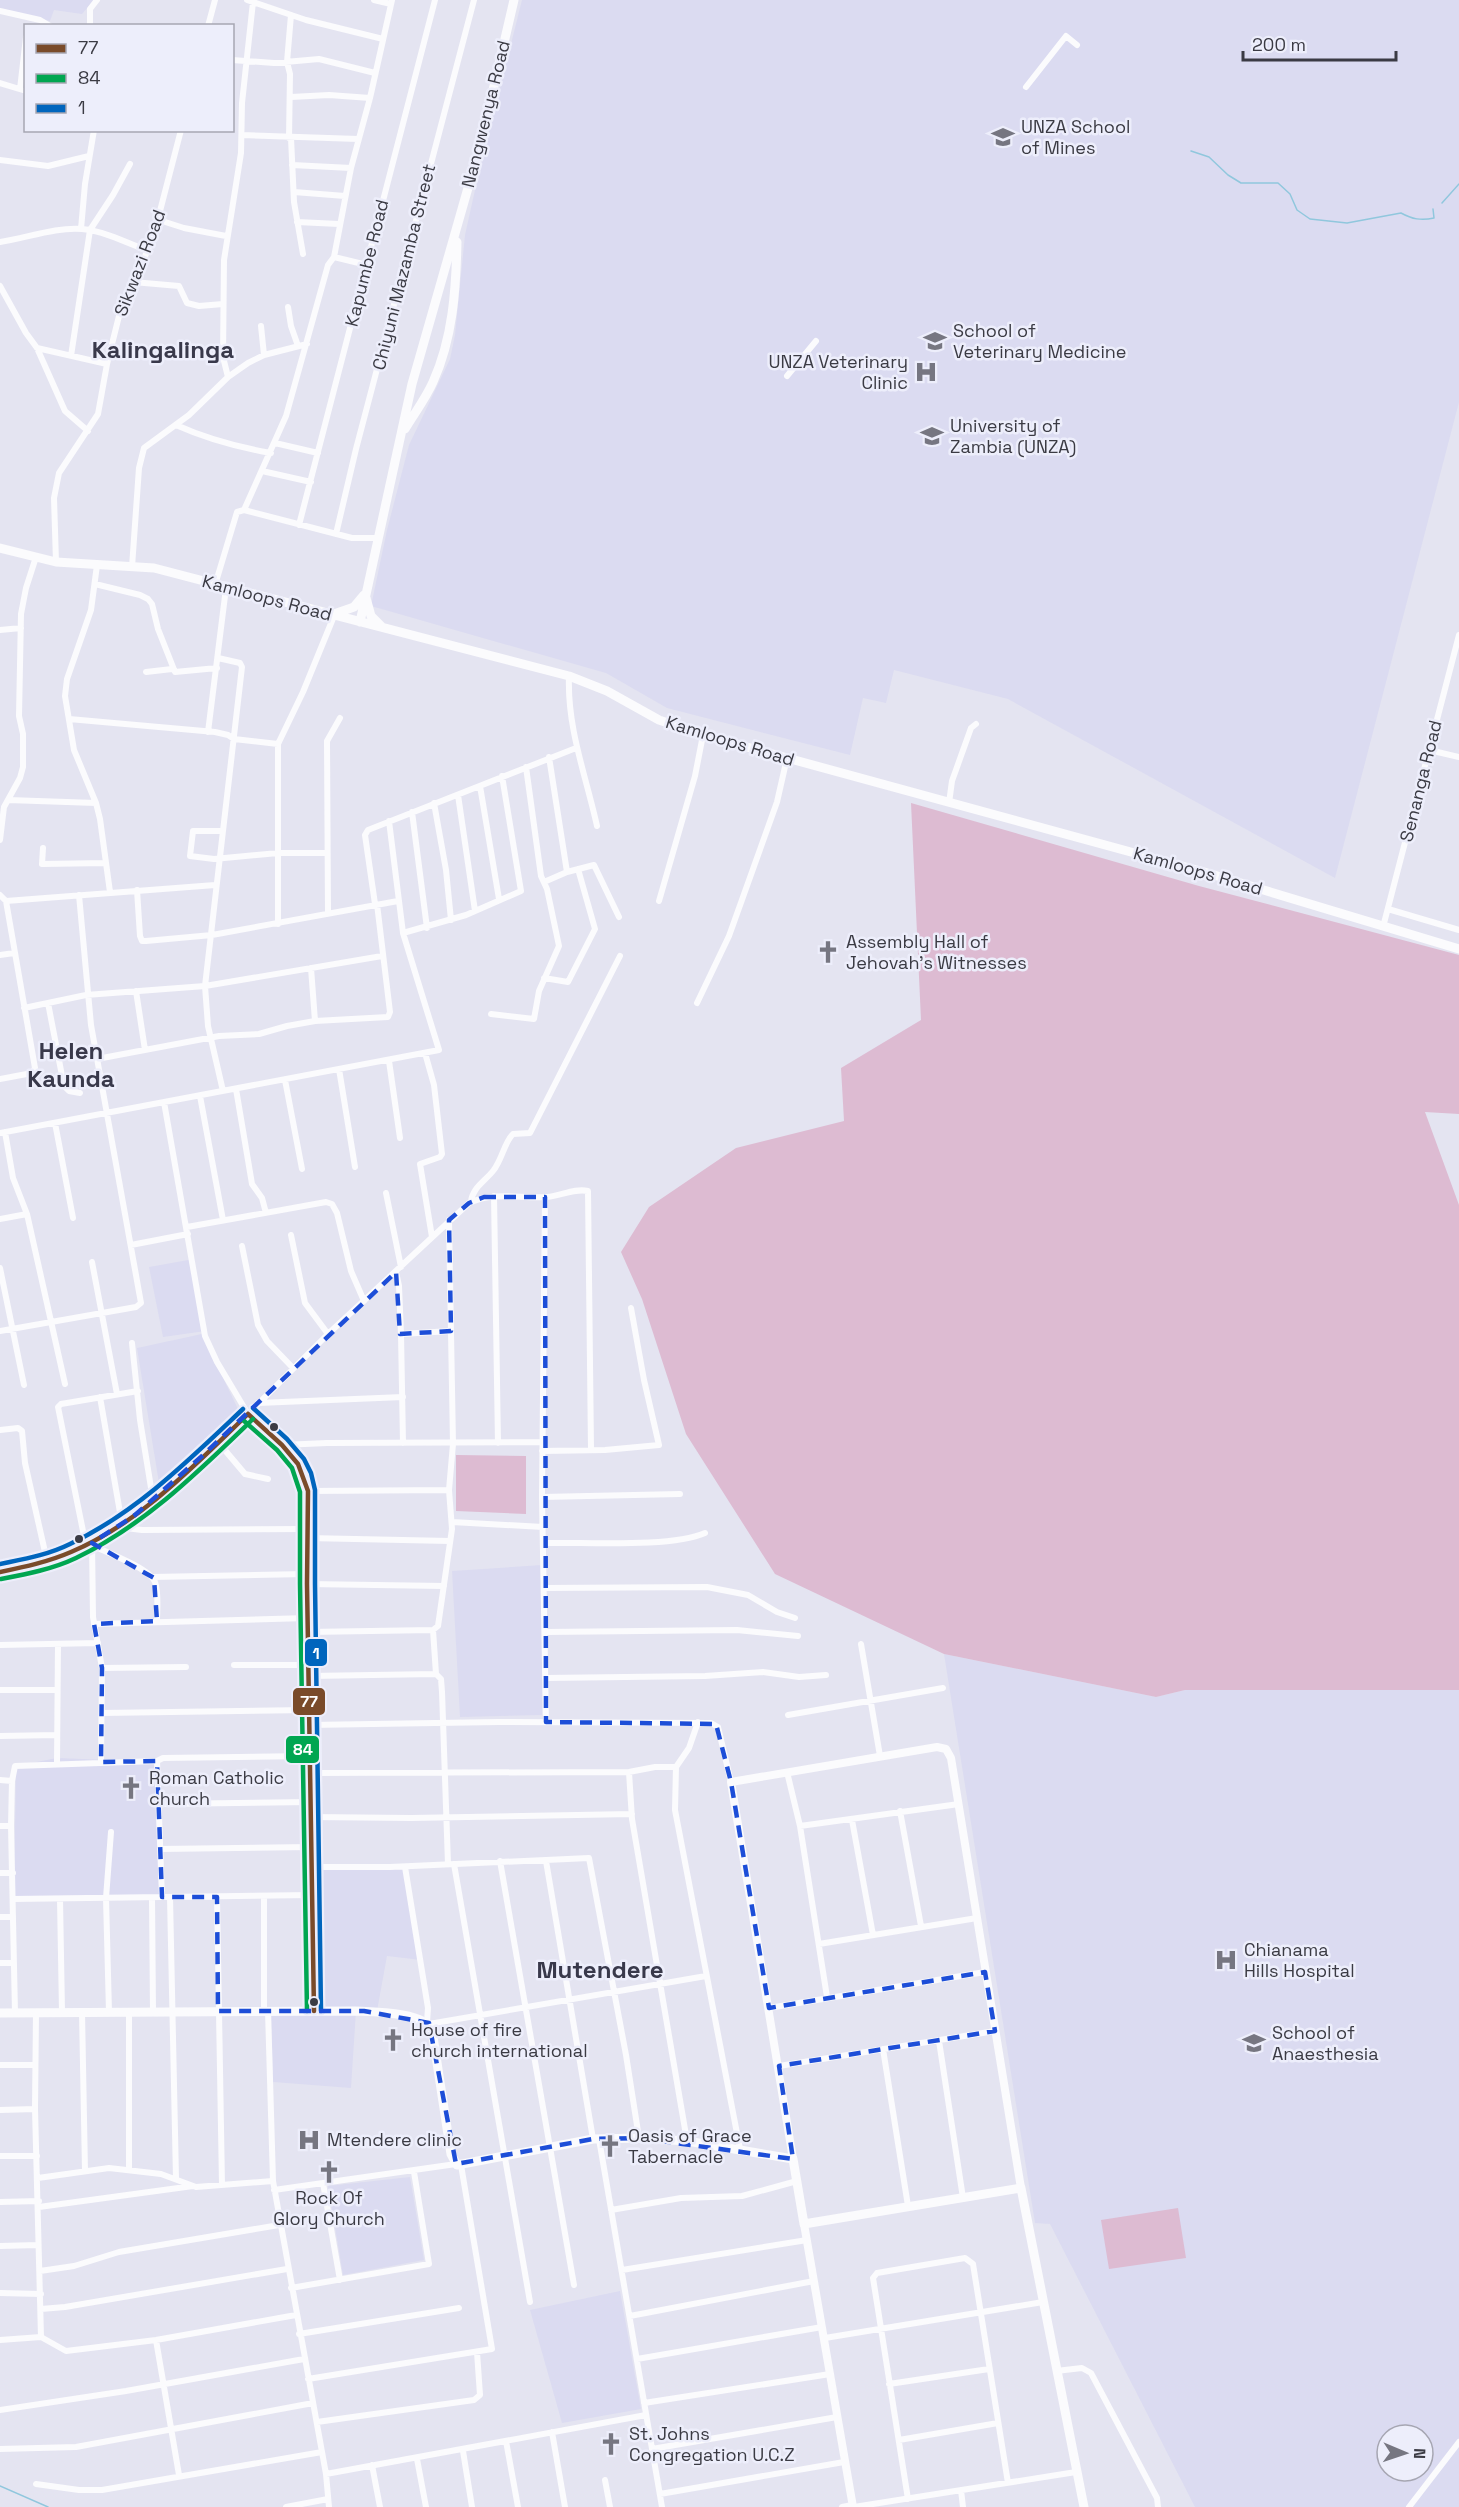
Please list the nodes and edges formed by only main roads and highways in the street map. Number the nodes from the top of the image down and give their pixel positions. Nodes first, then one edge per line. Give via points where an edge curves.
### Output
1 (514, 0) edge
2 (457, 227) junction
3 (400, 438) junction
4 (0, 548) edge
5 (366, 590) junction
6 (323, 612) junction
7 (360, 622) junction
8 (384, 629) junction
9 (1459, 949) edge
10 (0, 1572) edge
11 (314, 2011) junction
12 (0, 2013) edge
13 (1084, 2507) edge

1 - 2 main road, Nangwenya Road
2 - 3 main road, Nangwenya Road
2 - 3 main road, Nangwenya Road via 449,338 433,383
3 - 5 main road, Nangwenya Road
4 - 6 main road, Kamloops Road via 56,562 154,568
5 - 6 main road via 344,612
5 - 7 main road, Nangwenya Road
5 - 8 main road via 368,608
6 - 7 main road, Kamloops Road
7 - 8 main road, Kamloops Road
8 - 9 main road, Kamloops Road via 569,676 607,691 659,720 703,735 1204,872
10 - 11 main road via 90,1545 120,1526 248,1414 302,1470 308,1491
11 - 12 main road
11 - 13 main road via 389,2013 428,2023 451,2154 459,2165 596,2139 687,2141 740,2150 793,2160 804,2224 1021,2188

